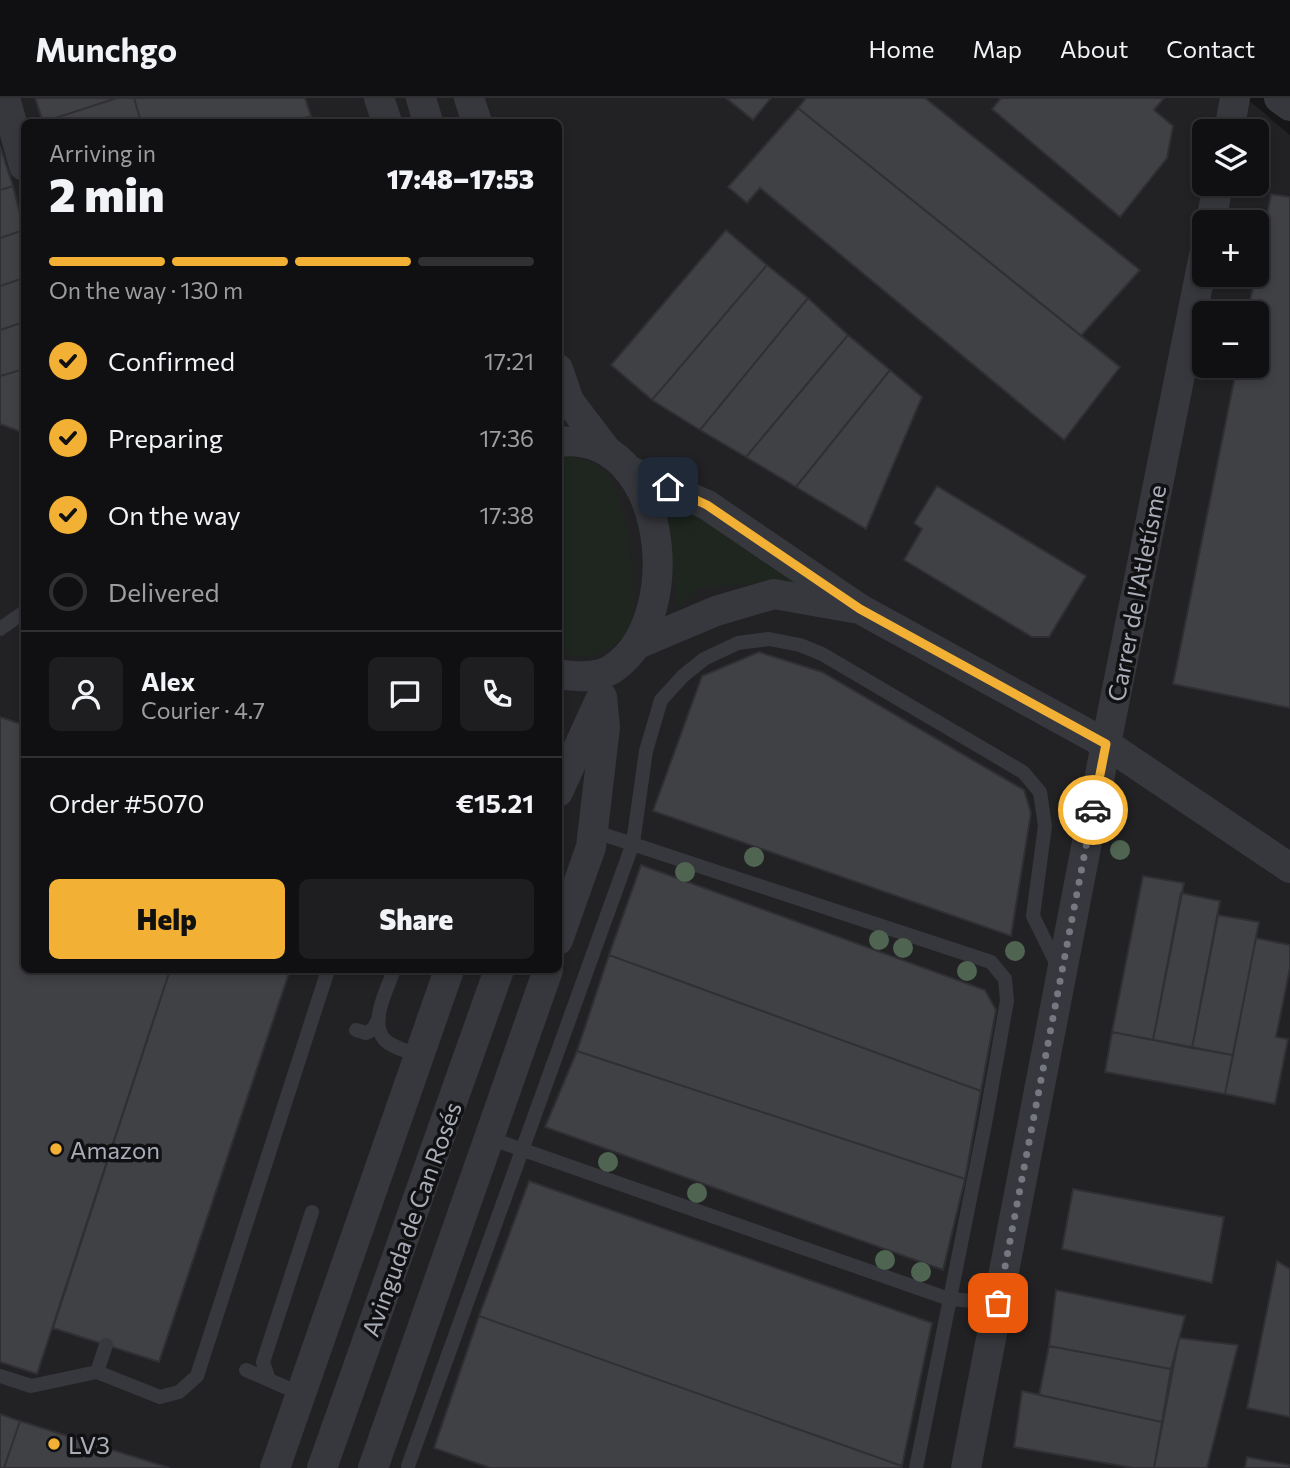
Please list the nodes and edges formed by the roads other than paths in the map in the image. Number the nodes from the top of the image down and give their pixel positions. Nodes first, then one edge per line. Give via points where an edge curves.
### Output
1 (5, 98) edge
2 (380, 98) edge
3 (421, 98) edge
4 (469, 98) edge
5 (1235, 98) edge
6 (1279, 98) edge
7 (1290, 106) edge
8 (386, 119) edge
9 (427, 119) edge
10 (476, 119) edge
11 (1231, 119) edge
12 (21, 155) edge
13 (1198, 287) edge
14 (562, 381) edge
15 (565, 436) edge
16 (618, 460) junction
17 (860, 609) junction
18 (21, 614) edge
19 (0, 629) edge
20 (638, 644) junction
21 (615, 668) junction
22 (562, 675) edge
23 (602, 697) junction
24 (1106, 744) junction
25 (562, 783) edge
26 (593, 831) junction
27 (632, 843) junction
28 (1290, 868) edge
29 (562, 929) edge
30 (327, 973) edge
31 (393, 973) edge
32 (448, 973) edge
33 (498, 973) edge
34 (547, 973) edge
35 (1062, 977) junction
36 (379, 1017) junction
37 (356, 1030) dead end
38 (419, 1056) junction
39 (489, 1138) junction
40 (521, 1149) junction
41 (312, 1212) dead end
42 (949, 1299) junction
43 (998, 1303) junction
44 (106, 1345) dead end
45 (246, 1370) dead end
46 (97, 1372) junction
47 (0, 1376) edge
48 (269, 1380) junction
49 (301, 1394) junction
50 (375, 1462) edge
51 (411, 1467) edge
52 (275, 1468) edge
53 (322, 1468) edge
54 (916, 1468) edge
55 (966, 1468) edge

1 - 12 street
2 - 8 street
3 - 9 street
4 - 10 street
5 - 11 street
6 - 7 street
13 - 24 street, Carrer de l'Atletísme
14 - 16 street via 569,401
15 - 16 street
16 - 17 street via 707,505
16 - 20 street via 649,505 659,571 652,613
17 - 20 street via 774,594 716,611
17 - 24 street
18 - 19 lane
20 - 21 street
21 - 22 street via 597,675
21 - 23 street
23 - 25 street
23 - 26 street via 605,727
24 - 28 street
24 - 35 street, Carrer de l'Atletísme
26 - 27 lane
26 - 29 street
27 - 35 lane via 646,751 661,700 704,659 738,643 769,639 800,645 1023,772 1040,792 1045,826 1033,916
27 - 40 lane
27 - 42 lane via 991,962 1005,979 1007,1001 988,1111
30 - 46 lane via 197,1376 179,1392 160,1397
31 - 36 lane
32 - 38 street, Avinguda de Can Rosés
33 - 53 street, Avinguda de Can Rosés
34 - 39 street, Avinguda de Can Rosés
35 - 43 street, Carrer de l'Atletísme
36 - 37 lane via 371,1031
36 - 38 lane via 385,1040
38 - 49 street, Avinguda de Can Rosés
39 - 40 lane
39 - 50 street, Avinguda de Can Rosés
40 - 42 lane
40 - 51 lane
41 - 48 lane via 264,1362
42 - 43 lane
42 - 54 lane
43 - 55 street, Carrer de l'Atletísme
44 - 46 lane
45 - 48 lane
46 - 47 lane via 31,1386
48 - 49 lane
49 - 52 street, Avinguda de Can Rosés
50 - 51 lane

